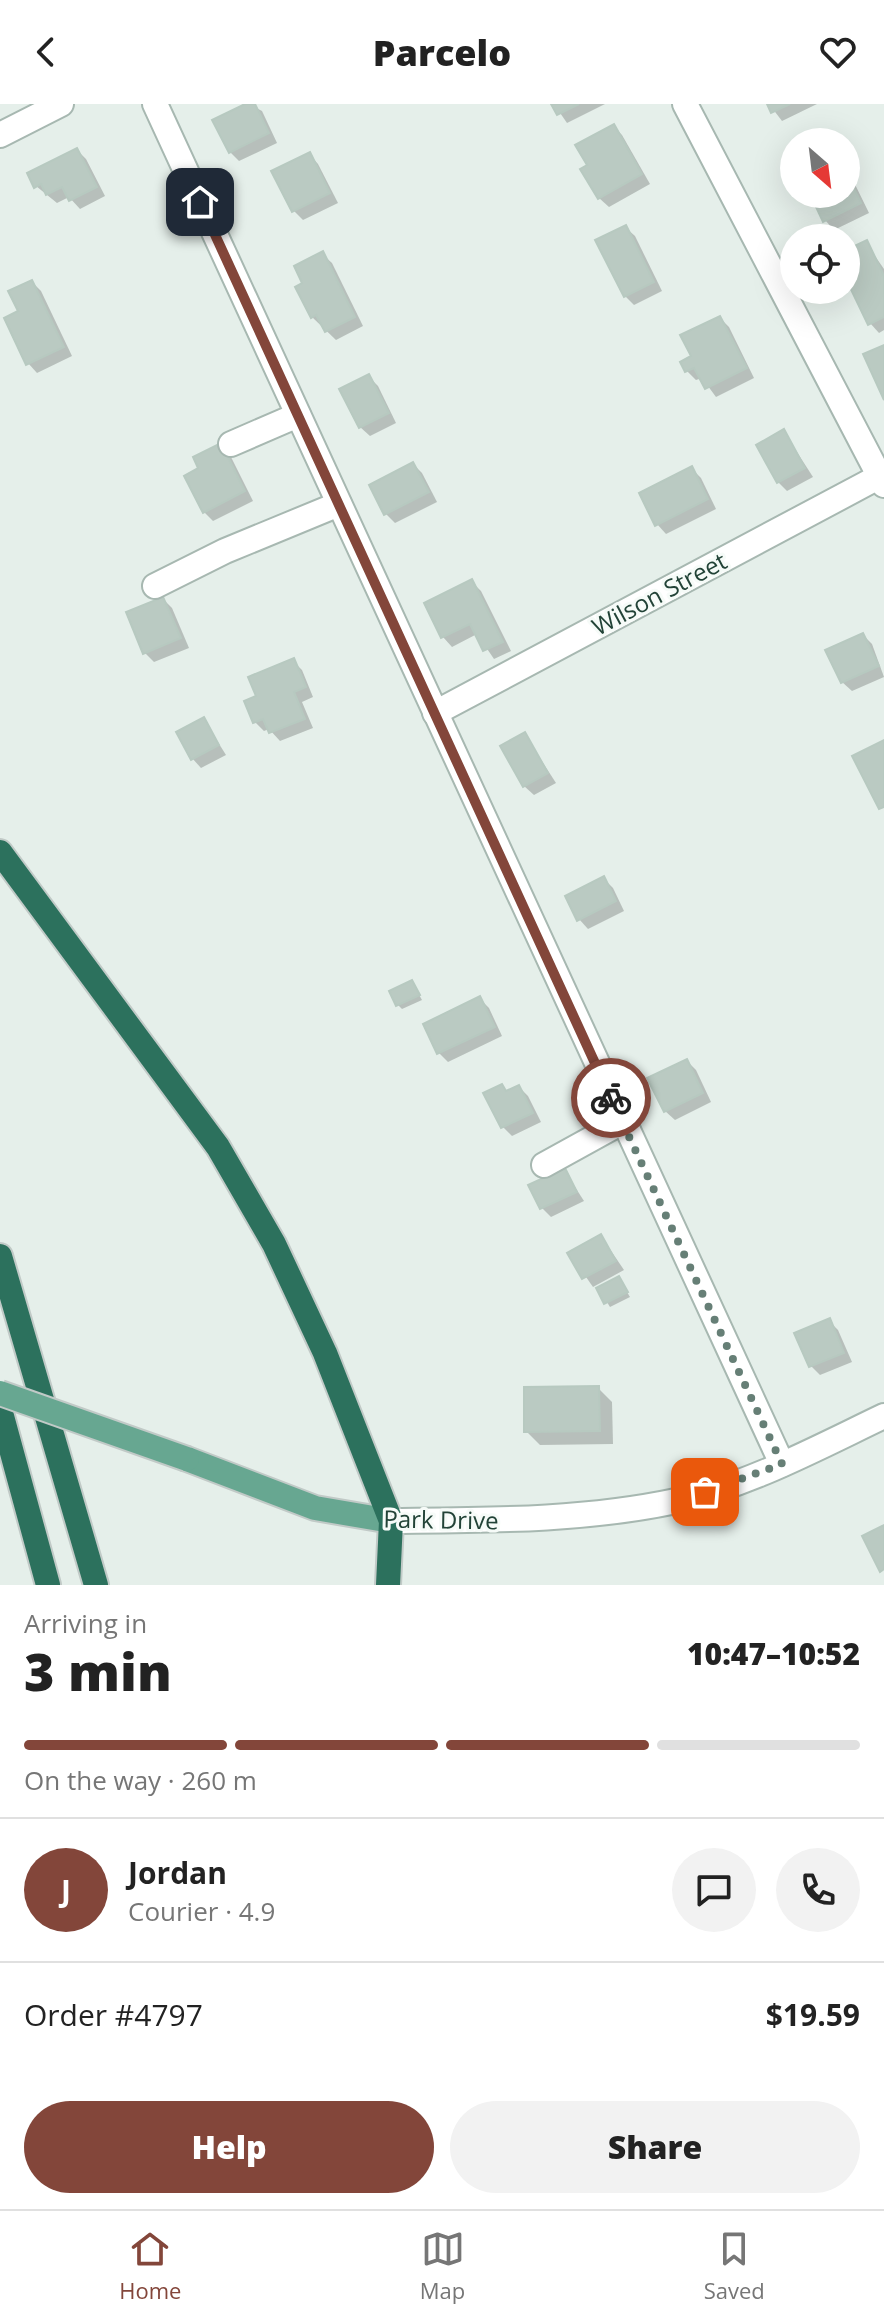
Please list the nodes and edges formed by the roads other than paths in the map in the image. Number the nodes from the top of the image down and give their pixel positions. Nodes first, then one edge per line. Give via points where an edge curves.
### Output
1 (61, 104) edge
2 (155, 104) edge
3 (685, 104) edge
4 (0, 135) edge
5 (298, 415) junction
6 (231, 444) dead end
7 (883, 478) edge
8 (339, 504) junction
9 (155, 586) dead end
10 (435, 713) junction
11 (0, 852) edge
12 (622, 1122) junction
13 (544, 1165) dead end
14 (0, 1256) edge
15 (0, 1393) edge
16 (0, 1409) edge
17 (884, 1416) edge
18 (782, 1464) junction
19 (391, 1521) junction
20 (48, 1585) edge
21 (96, 1585) edge
22 (388, 1585) edge

1 - 4 street
2 - 5 street
3 - 7 street
5 - 6 street
5 - 8 street
7 - 10 street, Wilson Street
8 - 9 street
8 - 10 street
10 - 12 street
11 - 19 highway via 218,1147 274,1244 318,1339
12 - 13 street
12 - 18 street
14 - 21 highway
15 - 19 main road, Park Drive, bridge via 315,1508
16 - 20 highway
17 - 18 street, Park Drive
18 - 19 street, Park Drive via 679,1501 585,1517
19 - 22 highway

